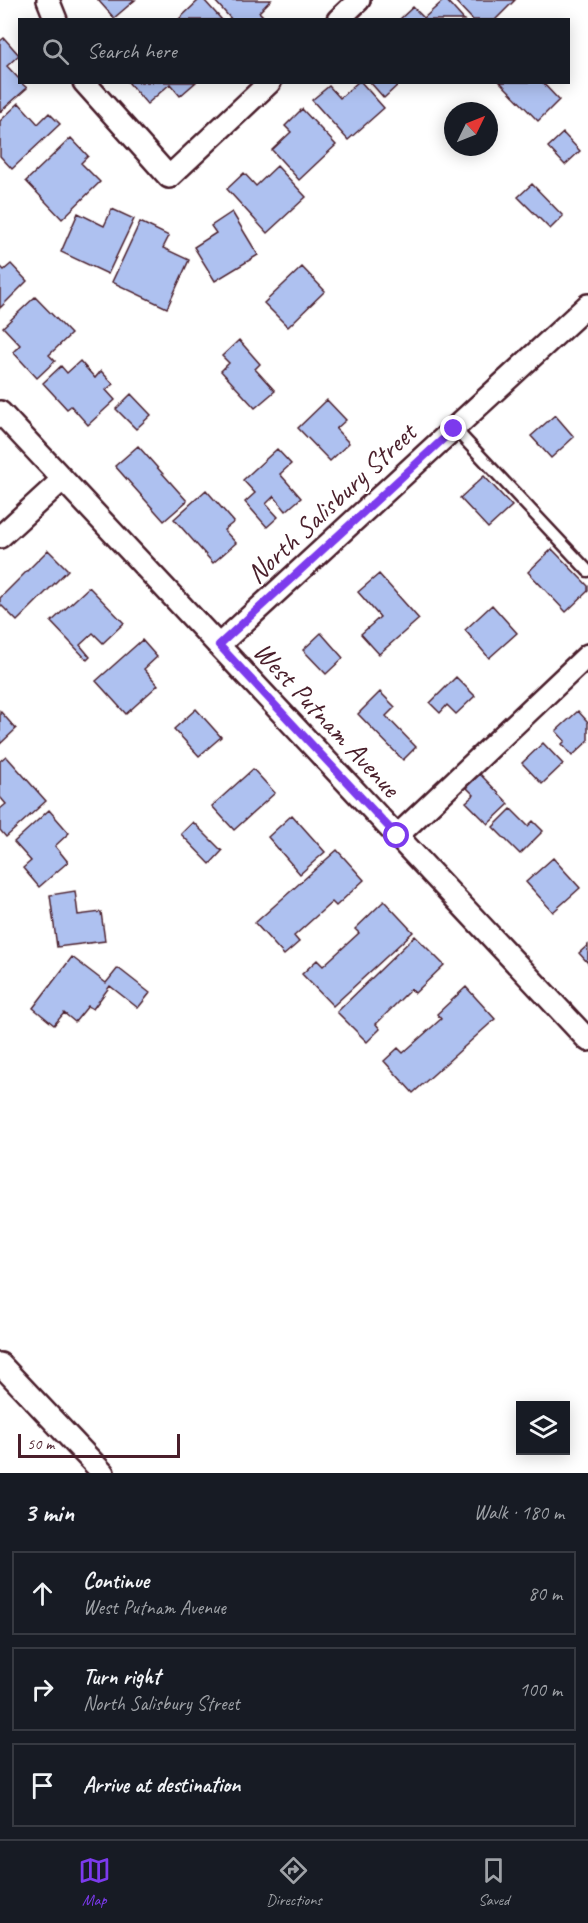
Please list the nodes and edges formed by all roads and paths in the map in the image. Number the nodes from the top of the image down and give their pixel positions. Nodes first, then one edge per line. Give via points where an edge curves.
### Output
1 (48, 0) edge
2 (359, 0) edge
3 (55, 18) edge
4 (340, 18) edge
5 (86, 84) edge
6 (268, 84) edge
7 (588, 305) edge
8 (0, 412) edge
9 (454, 429) junction
10 (63, 479) junction
11 (0, 537) edge
12 (588, 571) edge
13 (219, 645) junction
14 (588, 655) edge
15 (397, 836) junction
16 (588, 1040) edge
17 (0, 1364) edge
18 (103, 1473) edge

1 - 3 street
2 - 4 street
5 - 6 street via 169,177
7 - 9 street, North Salisbury Street
8 - 10 street, West Putnam Avenue
9 - 12 lane
9 - 13 street, North Salisbury Street
10 - 11 street
10 - 13 street, West Putnam Avenue
13 - 15 street, West Putnam Avenue
14 - 15 street
15 - 16 street, West Putnam Avenue
17 - 18 street

